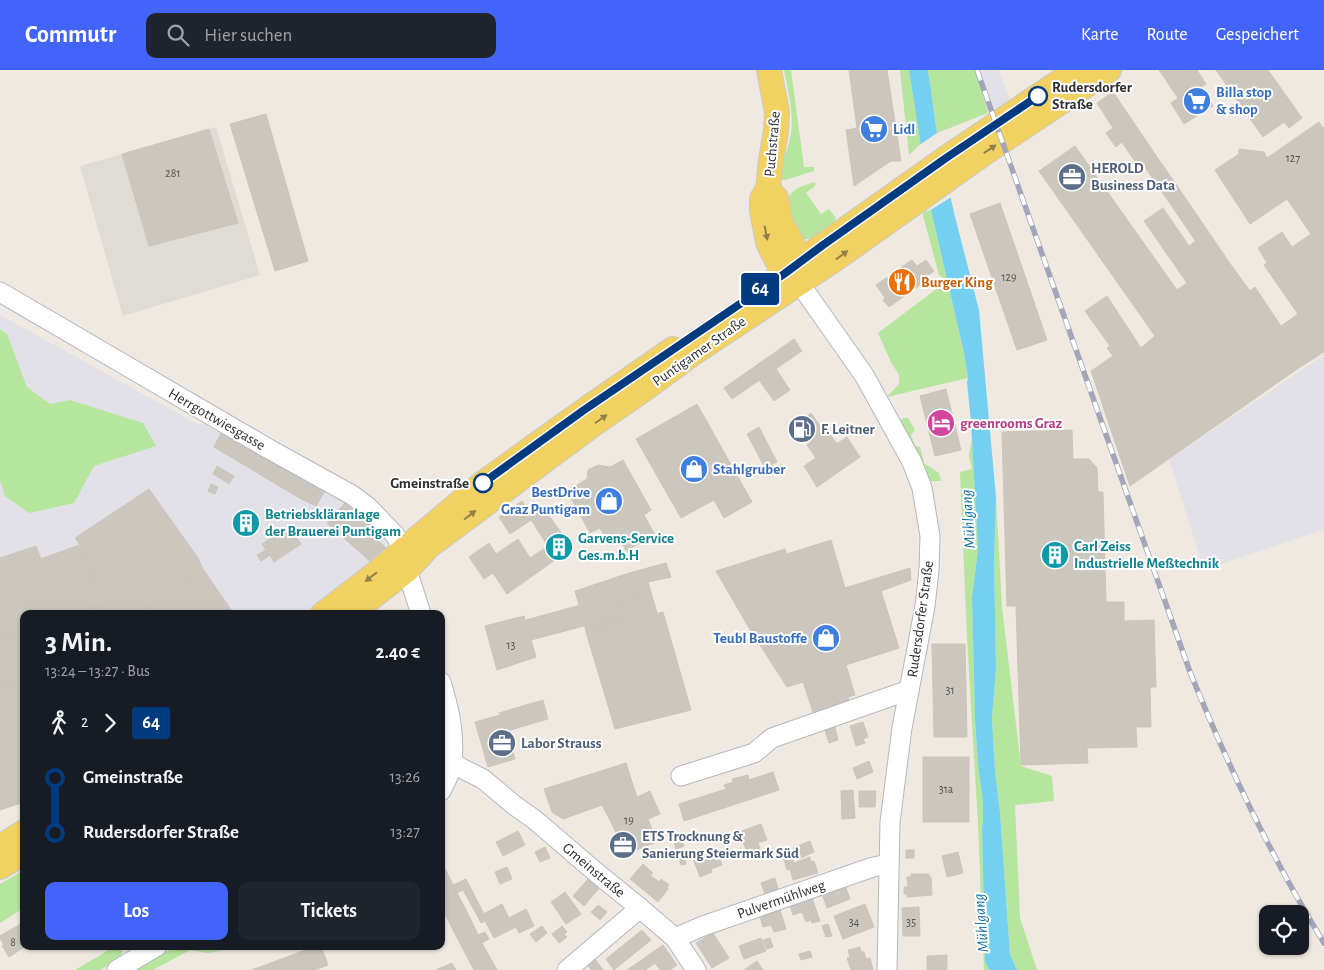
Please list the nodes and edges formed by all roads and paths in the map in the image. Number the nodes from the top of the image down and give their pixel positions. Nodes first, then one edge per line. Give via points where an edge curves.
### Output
1 (769, 70) edge
2 (1077, 70) edge
3 (1109, 70) edge
4 (949, 168) junction
5 (796, 272) junction
6 (0, 292) edge
7 (405, 560) junction
8 (328, 610) edge
9 (354, 610) edge
10 (420, 610) edge
11 (909, 690) junction
12 (445, 694) edge
13 (452, 762) junction
14 (680, 776) dead end
15 (445, 783) edge
16 (889, 864) junction
17 (640, 908) junction
18 (675, 938) junction
19 (150, 950) edge
20 (117, 970) edge
21 (567, 970) edge
22 (696, 970) edge
23 (887, 970) edge

1 - 5 main road, Puchstraße via 777,112 768,189 762,200 762,211 768,242
2 - 4 main road, Puntigamer Straße
4 -> 3 main road, Puntigamer Straße via 986,152
4 - 5 main road, Puntigamer Straße
5 - 7 main road, Puntigamer Straße via 584,410 483,483
5 - 11 street, Rudersdorfer Straße via 807,294 864,375 912,462 922,488 930,536 929,570
6 - 7 street, Herrgottwiesgasse via 352,495 395,535
7 -> 8 main road, Puntigamer Straße via 375,574
7 - 9 main road, Puntigamer Straße
7 - 10 street
11 - 14 street, Rudersdorfer Straße via 772,738 754,753
11 - 16 street, Rudersdorfer Straße via 890,822
12 - 13 street via 452,728
13 - 15 street
13 - 17 street, Gmeinstraße via 483,780 535,820
16 - 18 street, Pulvermühlweg
16 - 23 street, Rudersdorfer Straße
17 - 18 street, Gmeinstraße
17 - 21 street, Gmeinstraße
18 - 22 street, Gmeinstraße
19 - 20 street

